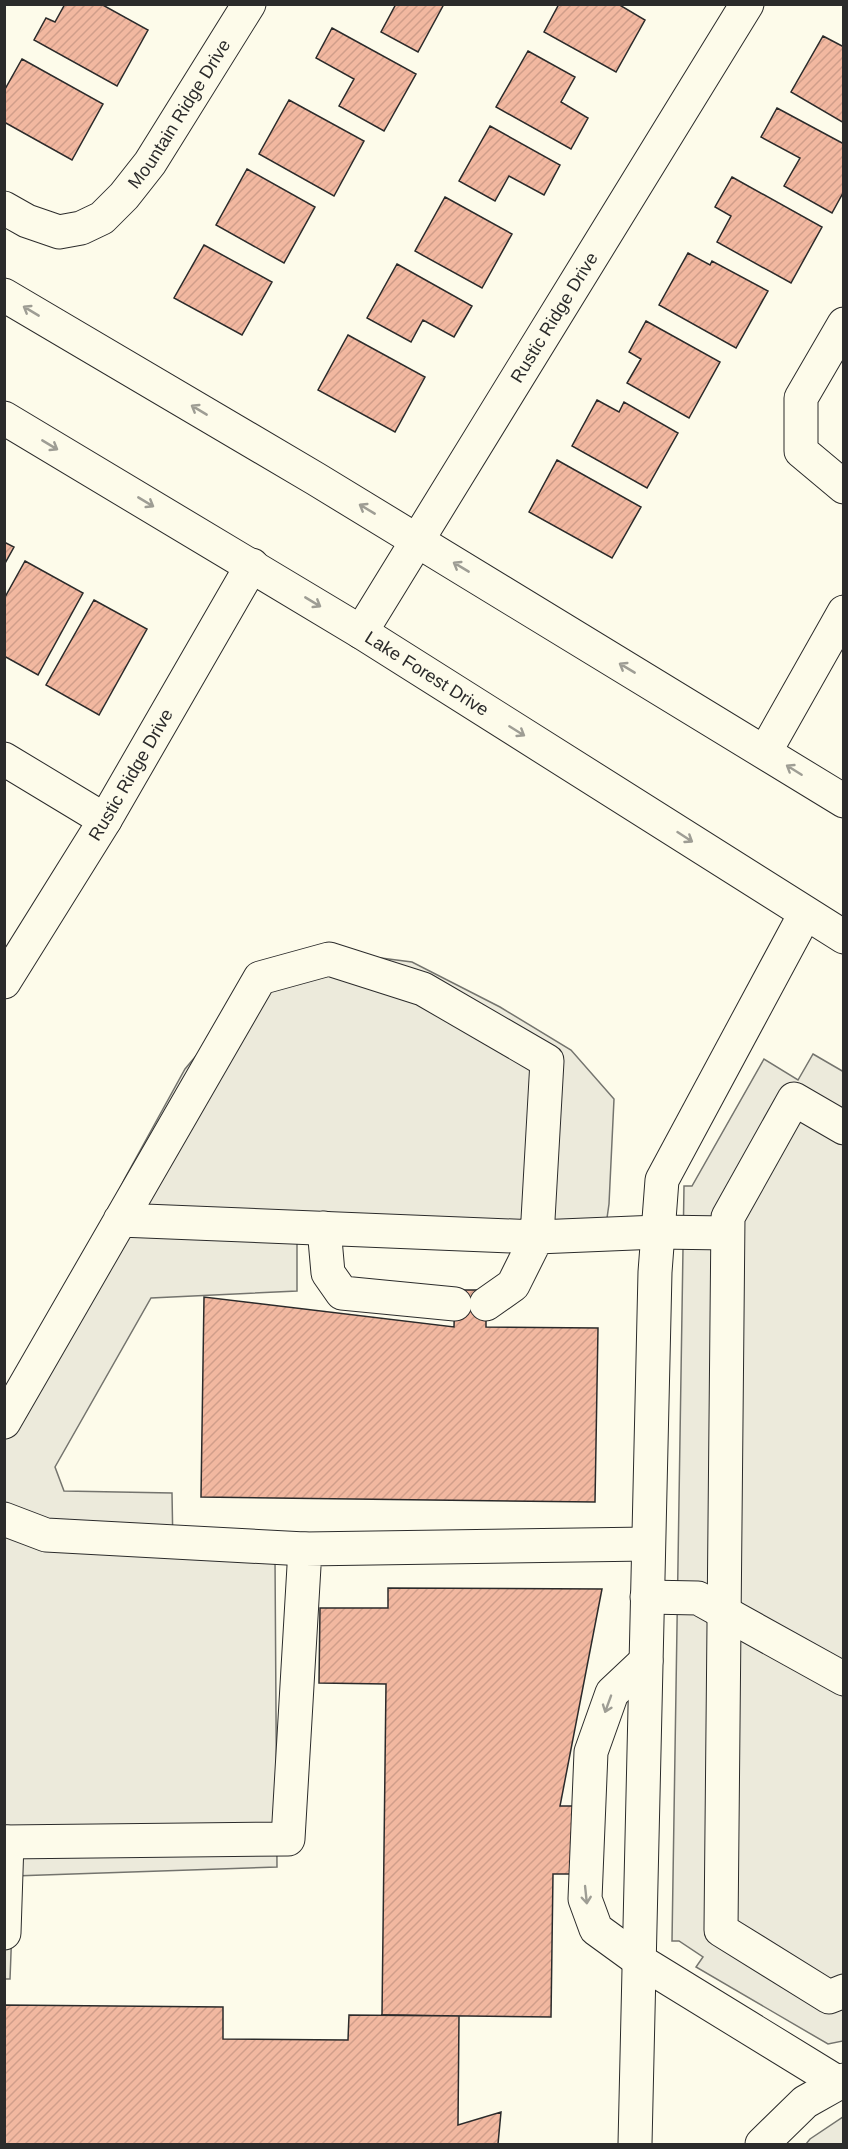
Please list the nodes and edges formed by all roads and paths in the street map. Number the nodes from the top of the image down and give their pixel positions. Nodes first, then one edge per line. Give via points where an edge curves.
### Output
1 (249, 4) edge
2 (747, 4) edge
3 (4, 208) edge
4 (4, 295) edge
5 (843, 324) edge
6 (4, 418) edge
7 (843, 487) edge
8 (417, 540) junction
9 (252, 565) junction
10 (843, 612) edge
11 (361, 632) junction
12 (765, 752) junction
13 (4, 759) edge
14 (843, 801) edge
15 (105, 820) junction
16 (806, 914) junction
17 (843, 937) edge
18 (4, 982) edge
19 (843, 1128) edge
20 (120, 1220) junction
21 (324, 1228) junction
22 (658, 1232) junction
23 (727, 1233) junction
24 (537, 1237) junction
25 (4, 1422) edge
26 (4, 1519) edge
27 (648, 1544) junction
28 (305, 1549) junction
29 (647, 1597) junction
30 (725, 1613) junction
31 (646, 1660) junction
32 (843, 1679) edge
33 (6, 1842) edge
34 (4, 1933) edge
35 (639, 1961) junction
36 (843, 1991) edge
37 (840, 2081) edge
38 (635, 2145) edge
39 (762, 2145) edge

1 - 3 main road, Mountain Ridge Drive via 150,163 102,218 81,228 59,232
2 - 8 main road, Rustic Ridge Drive
8 -> 4 main road
5 - 7 main road via 801,398 801,451
6 -> 9 main road, Lake Forest Drive
8 - 11 main road, Rustic Ridge Drive
12 -> 8 main road
9 -> 11 main road, Lake Forest Drive
9 - 15 main road, Rustic Ridge Drive
10 - 12 main road
11 -> 16 main road, Lake Forest Drive
14 -> 12 main road
13 - 15 main road
15 - 18 main road, Rustic Ridge Drive
16 - 17 main road, Lake Forest Drive
16 - 22 main road via 662,1180
19 - 23 main road via 794,1099 732,1207
20 - 21 main road
20 - 24 main road via 260,978 329,959 423,989 547,1061
20 - 25 main road
21 - 24 main road
21 - 24 main road via 328,1273 342,1293 470,1304 513,1285
22 - 23 main road
22 - 24 main road
22 - 27 main road
23 - 30 main road
26 - 28 main road via 46,1535
27 - 28 main road
27 - 29 main road
28 - 33 main road via 288,1839
29 - 30 main road via 698,1598
29 - 31 main road
30 - 32 main road
30 - 36 main road via 721,1930 829,1997
31 - 35 main road
31 -> 35 main road via 612,1694 591,1752 585,1899 596,1929
33 - 34 main road
35 - 37 main road
35 - 38 main road
37 - 39 main road via 805,2102

